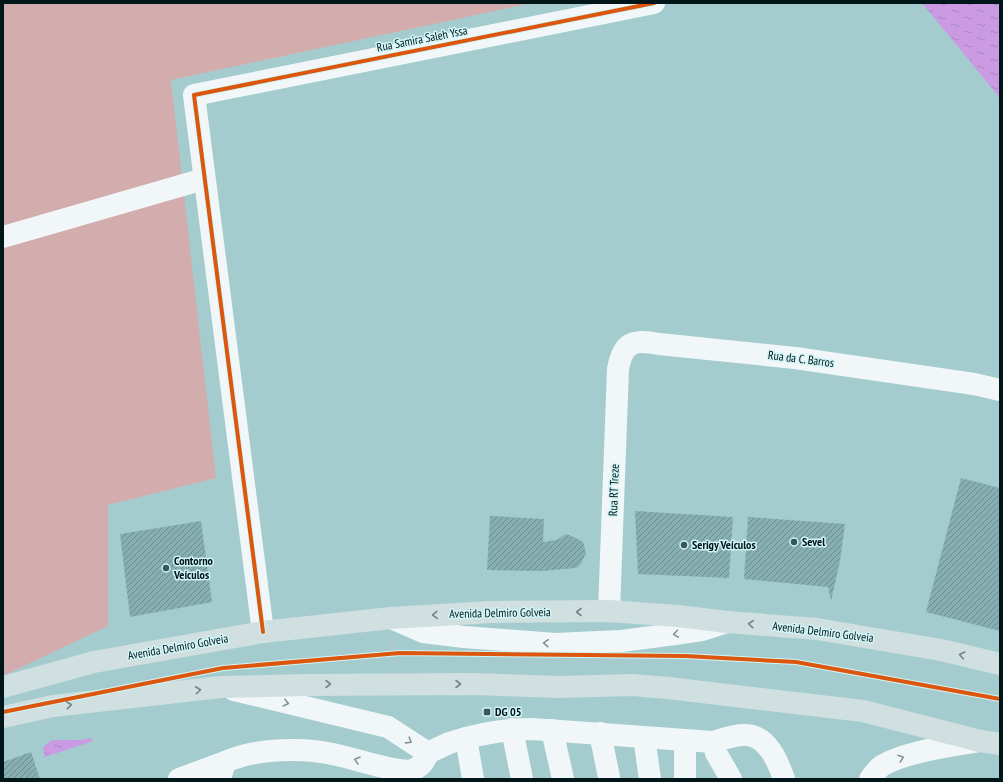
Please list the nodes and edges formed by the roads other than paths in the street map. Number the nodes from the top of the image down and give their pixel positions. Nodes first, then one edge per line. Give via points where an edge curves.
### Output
1 (654, 3) edge
2 (204, 179) junction
3 (3, 237) edge
4 (618, 369) joint
5 (1000, 390) edge
6 (609, 611) junction
7 (391, 618) junction
8 (727, 622) junction
9 (263, 632) junction
10 (1000, 664) edge
11 (3, 686) edge
12 (221, 687) junction
13 (3, 717) edge
14 (512, 729) junction
15 (552, 730) junction
16 (600, 734) junction
17 (466, 738) junction
18 (644, 738) junction
19 (685, 741) junction
20 (713, 742) junction
21 (990, 742) edge
22 (428, 753) junction
23 (212, 772) edge
24 (611, 778) edge
25 (179, 779) edge
26 (473, 779) edge
27 (522, 779) edge
28 (563, 779) edge
29 (650, 779) edge
30 (685, 779) edge
31 (731, 779) edge
32 (784, 779) edge
33 (870, 779) edge

1 - 2 street, Rua Samira Saleh Yssa via 194,95
2 - 3 street
2 - 9 street
4 - 5 street, Rua da C. Barros via 626,348 645,341 869,368
4 - 6 street, Rua RT Treze
6 -> 7 main road, Avenida Delmiro Golveia via 491,612
6 - 8 main road, Avenida Delmiro Golveia
8 -> 7 street via 702,630 621,641 555,644 464,638 423,632
7 - 9 main road, Avenida Delmiro Golveia
10 -> 8 main road, Avenida Delmiro Golveia via 941,650 817,629
9 - 11 main road, Avenida Delmiro Golveia via 94,662
13 -> 12 main road via 53,706
12 -> 21 main road via 473,684 668,688 863,711
12 -> 22 street via 388,727
14 - 15 street
14 - 17 street
14 - 27 street
15 - 16 street
15 - 28 street
16 - 18 street
16 - 24 street
17 - 22 street
17 - 26 street
18 - 19 street
18 - 29 street
19 - 20 street
19 - 30 street
20 - 31 street via 716,753
20 - 32 street via 746,735 761,739 779,766
33 -> 21 street via 881,766 896,759
22 -> 23 street via 425,761 411,771 318,752 284,750 236,757
23 - 25 street

